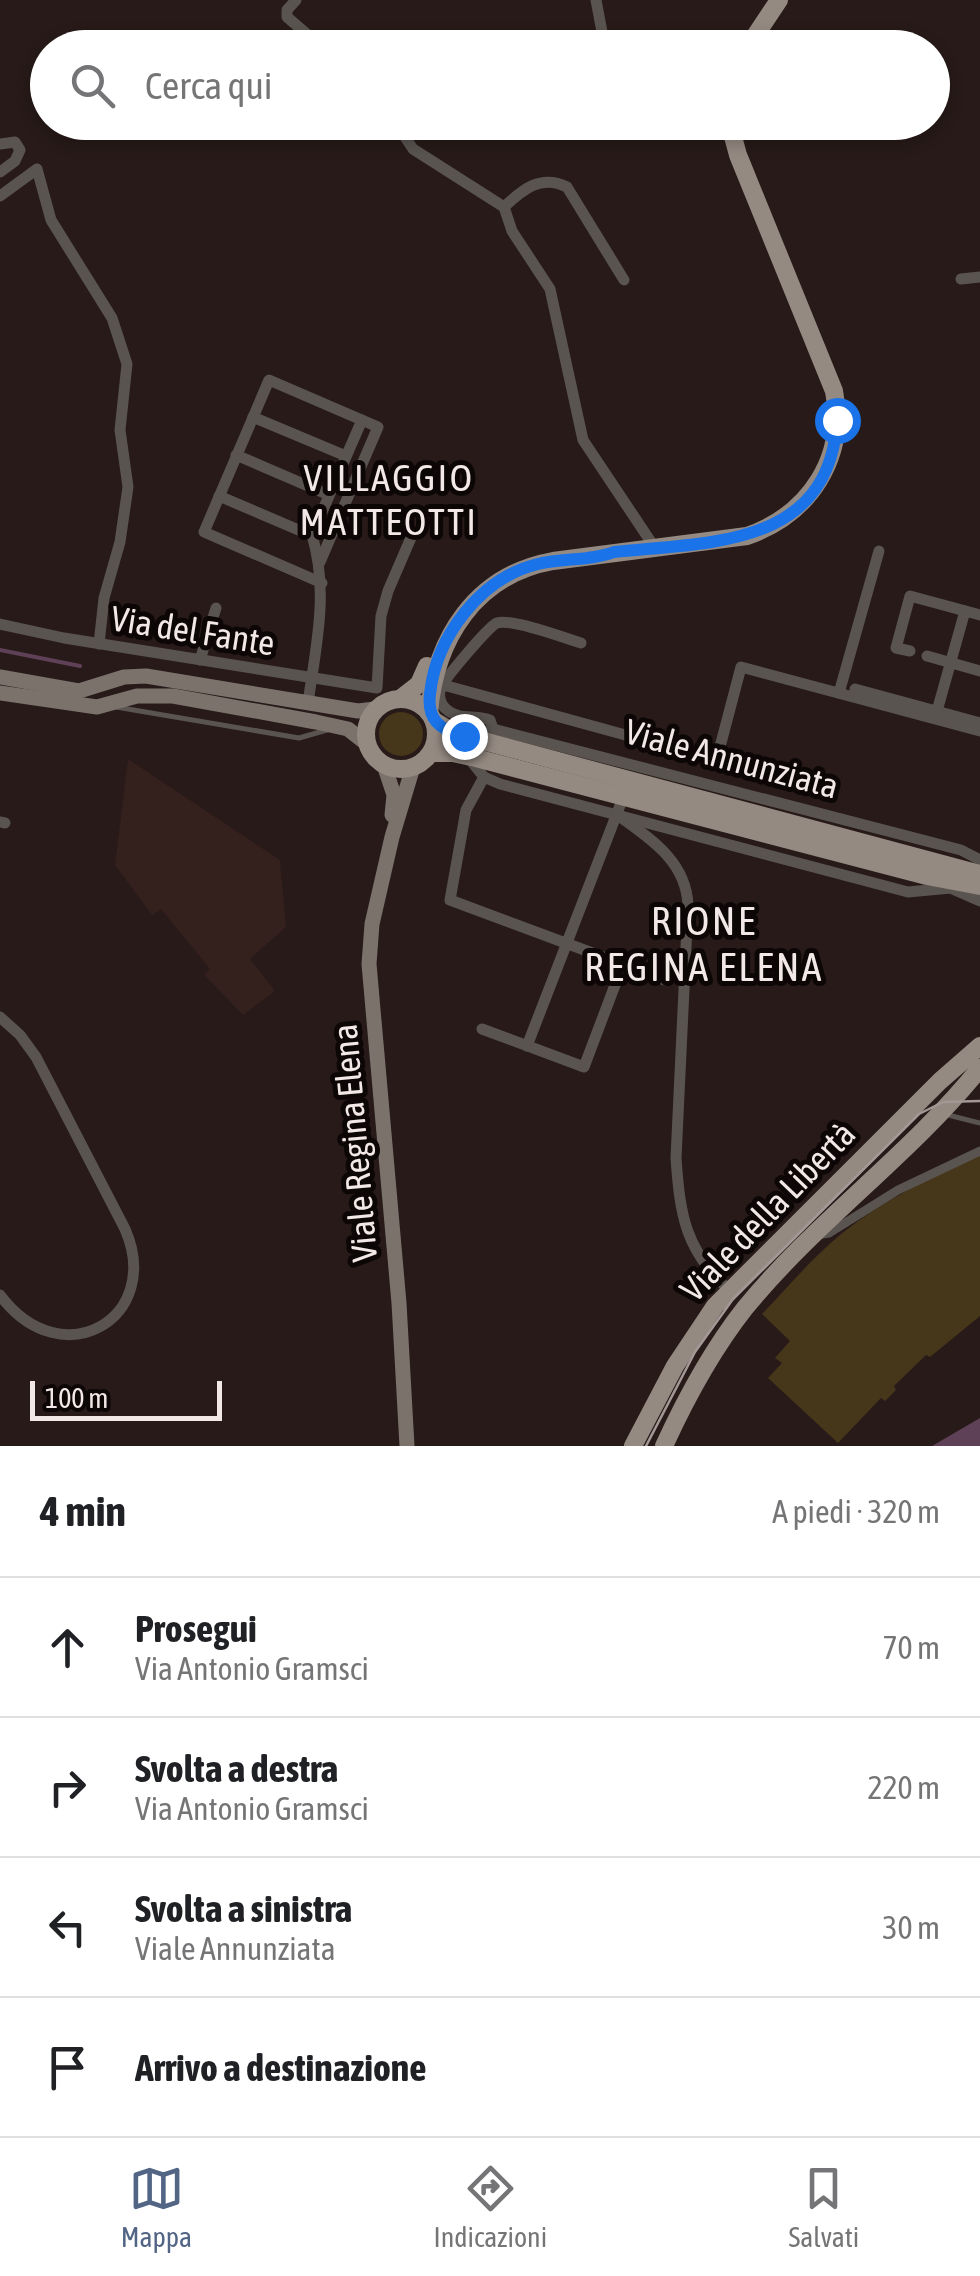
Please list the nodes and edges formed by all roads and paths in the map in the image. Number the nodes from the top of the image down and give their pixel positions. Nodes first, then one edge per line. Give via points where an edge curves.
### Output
1 (296, 0) edge
2 (596, 0) edge
3 (779, 0) edge
4 (302, 30) edge
5 (602, 30) edge
6 (758, 30) edge
7 (408, 140) edge
8 (734, 140) edge
9 (0, 144) edge
10 (0, 172) edge
11 (0, 196) edge
12 (504, 207) junction
13 (980, 278) edge
14 (960, 279) dead end
15 (624, 280) dead end
16 (253, 416) junction
17 (362, 420) junction
18 (236, 455) junction
19 (346, 456) junction
20 (329, 495) junction
21 (219, 496) junction
22 (413, 532) dead end
23 (312, 535) junction
24 (328, 542) junction
25 (655, 548) junction
26 (614, 552) junction
27 (879, 552) dead end
28 (320, 562) junction
29 (322, 583) junction
30 (216, 608) dead end
31 (966, 611) junction
32 (980, 615) edge
33 (0, 624) edge
34 (581, 643) dead end
35 (99, 644) junction
36 (910, 652) dead end
37 (927, 656) dead end
38 (200, 660) junction
39 (951, 663) junction
40 (980, 671) edge
41 (311, 677) junction
42 (0, 678) edge
43 (113, 680) junction
44 (437, 684) junction
45 (855, 688) dead end
46 (0, 693) edge
47 (839, 693) junction
48 (125, 698) junction
49 (401, 698) junction
50 (308, 703) junction
51 (109, 706) junction
52 (375, 709) junction
53 (938, 712) junction
54 (431, 717) junction
55 (980, 723) edge
56 (338, 727) junction
57 (493, 729) junction
58 (980, 731) edge
59 (467, 736) junction
60 (629, 736) dead end
61 (367, 744) junction
62 (431, 753) junction
63 (467, 756) junction
64 (716, 762) dead end
65 (384, 765) junction
66 (414, 767) junction
67 (484, 778) junction
68 (717, 796) junction
69 (623, 797) junction
70 (392, 838) junction
71 (980, 860) edge
72 (980, 874) edge
73 (927, 876) junction
74 (980, 886) edge
75 (951, 888) junction
76 (980, 902) edge
77 (567, 943) junction
78 (623, 964) junction
79 (665, 980) dead end
80 (0, 1018) edge
81 (482, 1029) dead end
82 (980, 1042) edge
83 (527, 1046) junction
84 (972, 1064) edge
85 (941, 1113) junction
86 (980, 1123) edge
87 (980, 1151) edge
88 (814, 1236) junction
89 (729, 1290) junction
90 (0, 1295) edge
91 (407, 1446) edge
92 (633, 1446) edge
93 (664, 1446) edge

1 - 4 street via 287,17
2 - 5 street
3 - 6 main road
7 - 12 street
8 - 25 main road via 830,376 836,432 819,481 781,520 736,539
9 - 10 street via 15,142 20,150
11 - 35 street via 37,169 51,220 112,318 126,364 120,430 128,487
12 - 15 street via 530,185 567,187
12 - 25 street via 554,301 582,440
13 - 14 street
16 - 17 street via 269,380
16 - 18 street
16 - 19 street
17 - 19 street
17 - 24 street via 378,426
18 - 20 street
18 - 21 street
19 - 20 street
20 - 23 street
21 - 23 street
21 - 29 street via 204,532
22 - 41 street, Via del Fante via 381,616 377,688
23 - 24 street
23 - 28 street
24 - 28 street
25 - 26 main road
26 - 44 main road via 534,565 501,582 455,624 442,649
26 - 49 main road via 542,555 496,576 448,619 420,684
27 - 47 street
28 - 29 street
29 - 41 street
30 - 38 street
31 - 32 street
31 - 36 street via 910,596 896,648
31 - 39 street
33 - 35 street, Via del Fante
34 - 44 street via 496,623
35 - 38 street, Via del Fante
37 - 39 street
38 - 41 street, Via del Fante
39 - 40 street
39 - 53 street
41 - 50 street
42 - 43 main road via 79,691
43 - 48 main road via 112,692
43 - 50 main road via 146,676
44 - 54 main road
44 - 57 street via 444,708 486,718
44 - 60 street
45 - 53 street
46 - 51 main road
47 - 58 street
47 - 64 street via 741,667
48 - 51 main road
48 - 56 main road via 173,696
49 - 52 main road
49 - 54 main road
50 - 52 main road
51 - 56 lane via 299,738
52 - 61 main road
53 - 55 street
54 - 59 main road, Viale Annunziata
54 - 62 main road
56 - 61 main road
57 - 59 street, Viale Annunziata
57 - 68 street, Viale Annunziata
59 - 69 main road, Viale Annunziata
61 - 65 main road
62 - 63 main road, Viale Annunziata
62 - 66 main road
63 - 67 street
63 - 69 main road, Viale Annunziata
65 - 66 main road
65 - 70 main road via 394,795
66 - 70 main road
67 - 69 street, Viale Annunziata
67 - 77 street via 466,810 450,900
68 - 69 main road, Viale Annunziata
68 - 71 street, Viale Annunziata via 961,850
68 - 72 main road, Viale Annunziata
69 - 73 main road, Viale Annunziata
69 - 75 street, Viale Annunziata via 908,892
69 - 77 street
69 - 89 street via 686,884 678,1195 695,1252
70 - 91 main road, Viale Regina Elena via 369,964
73 - 74 main road, Viale Annunziata
73 - 75 street
75 - 76 street
77 - 78 street
77 - 83 street
78 - 79 street
78 - 83 street via 584,1067
80 - 90 street via 36,1057 125,1229 135,1269 114,1315 83,1332 44,1332
81 - 83 street
82 - 84 main road, Viale della Libertà
84 - 85 main road, Viale della Libertà
84 - 89 main road, Viale della Libertà
85 - 86 lane
85 - 88 main road, Viale della Libertà
87 - 88 street
88 - 93 main road, Viale della Libertà via 737,1318
89 - 92 main road, Viale della Libertà via 688,1343

